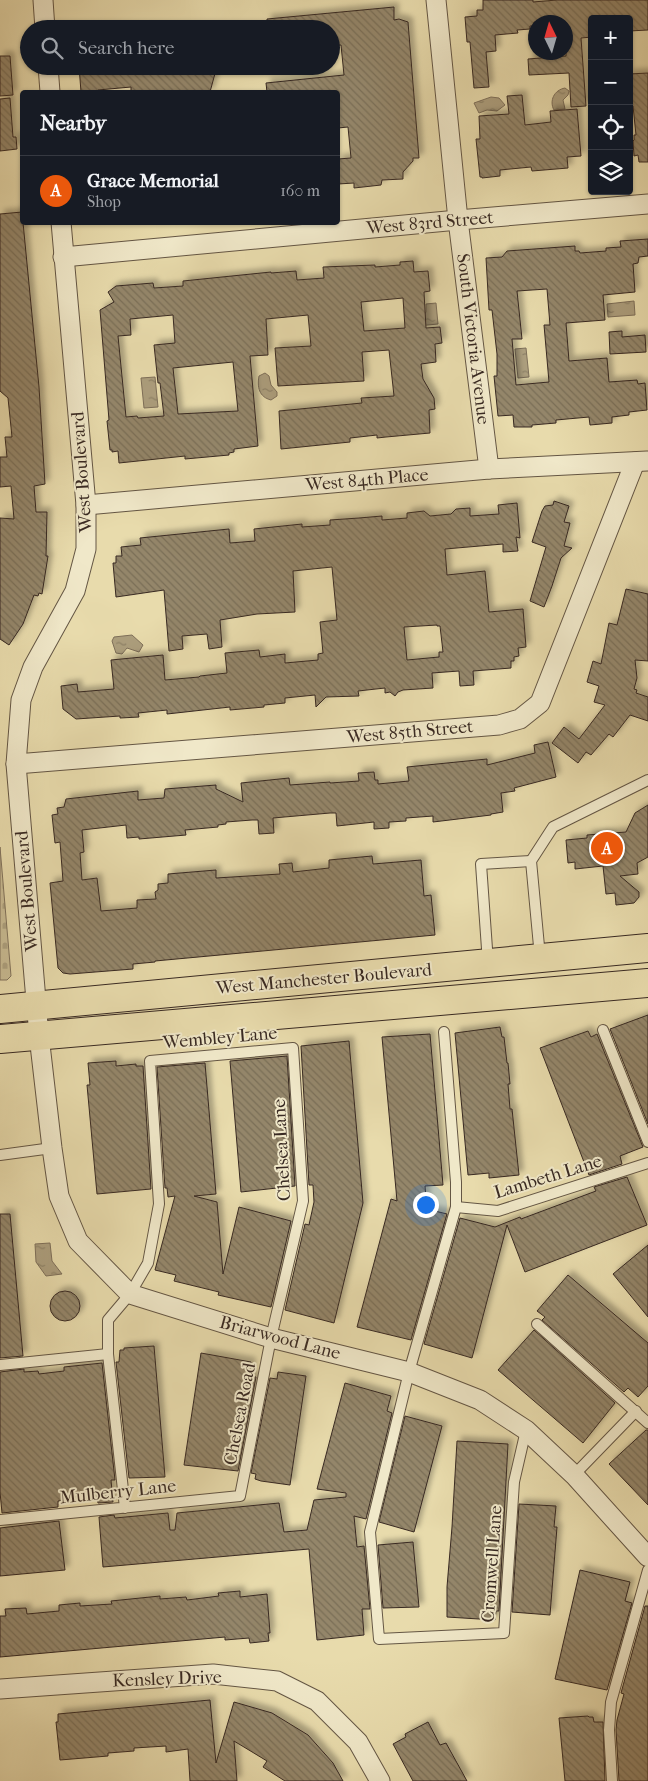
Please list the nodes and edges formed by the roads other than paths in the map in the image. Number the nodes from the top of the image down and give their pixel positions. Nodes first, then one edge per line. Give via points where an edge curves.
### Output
1 (43, 0) edge
2 (436, 0) edge
3 (44, 20) edge
4 (49, 75) edge
5 (50, 90) edge
6 (648, 204) edge
7 (458, 220) junction
8 (61, 225) edge
9 (63, 257) junction
10 (642, 461) edge
11 (489, 469) junction
12 (86, 505) junction
13 (16, 764) junction
14 (648, 780) edge
15 (531, 861) junction
16 (648, 948) edge
17 (540, 958) junction
18 (488, 964) junction
19 (648, 983) edge
20 (38, 1006) junction
21 (0, 1009) edge
22 (603, 1030) dead end
23 (444, 1032) dead end
24 (39, 1036) junction
25 (0, 1040) edge
26 (293, 1048) joint
27 (648, 1142) edge
28 (52, 1148) junction
29 (0, 1155) edge
30 (648, 1163) edge
31 (456, 1207) junction
32 (130, 1294) junction
33 (537, 1324) dead end
34 (272, 1338) junction
35 (108, 1354) junction
36 (0, 1365) edge
37 (409, 1372) junction
38 (636, 1411) junction
39 (648, 1423) edge
40 (526, 1430) junction
41 (574, 1475) junction
42 (240, 1496) joint
43 (124, 1508) junction
44 (0, 1520) edge
45 (648, 1557) edge
46 (648, 1570) edge
47 (0, 1688) edge
48 (380, 1781) edge
49 (612, 1781) edge

1 - 3 street
2 - 7 street, South Victoria Avenue
4 - 5 street
6 - 7 street, West 83rd Street
7 - 9 street, West 83rd Street
7 - 11 street, South Victoria Avenue
8 - 9 street, West Boulevard
9 - 12 street, West Boulevard
10 - 11 street, West 84th Place
10 - 13 street, West 85th Street via 540,703 520,719 499,725
11 - 12 street, West 84th Place
12 - 13 street, West Boulevard via 86,549 75,591 33,667 24,692
13 - 20 street, West Boulevard
14 - 15 lane via 554,827
15 - 17 lane
15 - 18 lane via 481,864
16 - 17 main road, West Manchester Boulevard
17 - 18 main road, West Manchester Boulevard
18 - 20 main road, West Manchester Boulevard
19 - 24 main road, West Manchester Boulevard
20 - 21 main road, West Manchester Boulevard
20 - 24 street, West Boulevard
22 - 27 lane
23 - 31 lane
24 - 25 main road, West Manchester Boulevard
24 - 28 street, Briarwood Lane
26 - 32 lane, Wembley Lane via 150,1061 159,1204 148,1263
26 - 34 lane, Chelsea Lane via 303,1201
28 - 29 lane
28 - 32 street, Briarwood Lane via 59,1196 78,1241
30 - 31 lane, Lambeth Lane via 498,1212
31 - 37 lane
32 - 34 street, Briarwood Lane
32 - 35 lane via 108,1320
33 - 38 lane
34 - 37 street, Briarwood Lane
34 - 42 lane, Chelsea Road
35 - 36 lane
35 - 43 lane
37 - 40 street, Briarwood Lane via 480,1400
37 - 40 lane, Cromwell Lane via 370,1532 378,1639 504,1633 514,1482
38 - 39 lane
38 - 41 lane
40 - 41 street, Briarwood Lane
41 - 45 street, Briarwood Lane
42 - 43 lane, Mulberry Lane
43 - 44 lane, Mulberry Lane
46 - 49 lane via 611,1702 608,1730
47 - 48 street, Kensley Drive via 213,1674 276,1681 317,1701 358,1742

